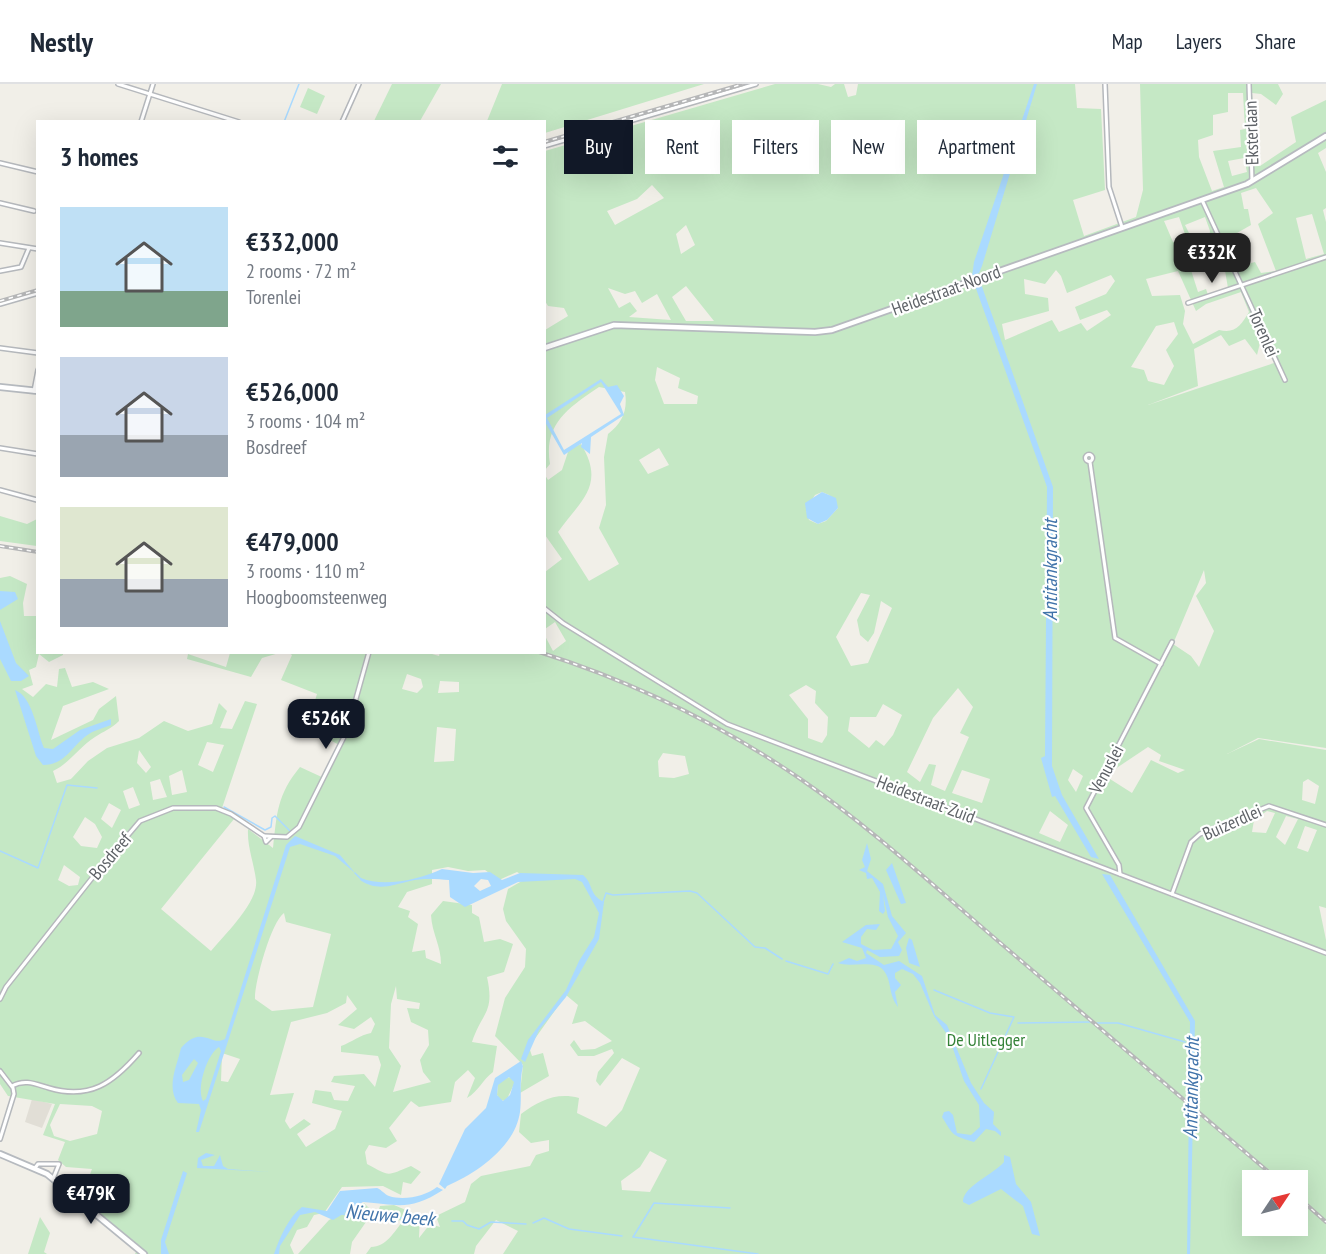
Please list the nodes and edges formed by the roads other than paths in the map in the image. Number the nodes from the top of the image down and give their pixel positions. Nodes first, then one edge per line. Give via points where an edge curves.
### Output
1 (118, 84) edge
2 (153, 84) edge
3 (359, 84) edge
4 (756, 84) edge
5 (1105, 84) edge
6 (1249, 84) edge
7 (149, 94) junction
8 (142, 120) edge
9 (233, 120) edge
10 (343, 120) edge
11 (1326, 136) edge
12 (546, 145) edge
13 (0, 163) edge
14 (36, 172) edge
15 (1252, 181) junction
16 (1202, 200) junction
17 (0, 203) edge
18 (34, 211) dead end
19 (1122, 227) junction
20 (0, 243) edge
21 (29, 248) junction
22 (36, 249) edge
23 (1326, 257) edge
24 (0, 271) edge
25 (1242, 285) junction
26 (36, 295) edge
27 (1188, 303) dead end
28 (0, 304) edge
29 (546, 347) edge
30 (0, 348) edge
31 (36, 353) edge
32 (1285, 380) dead end
33 (0, 387) edge
34 (36, 391) edge
35 (0, 447) edge
36 (36, 454) edge
37 (1090, 462) dead end
38 (0, 490) edge
39 (36, 499) edge
40 (546, 609) edge
41 (1172, 642) dead end
42 (368, 654) edge
43 (1161, 664) junction
44 (1326, 825) edge
45 (1120, 874) junction
46 (1172, 894) junction
47 (1326, 953) edge
48 (0, 999) edge
49 (139, 1053) dead end
50 (0, 1071) edge
51 (12, 1086) junction
52 (0, 1139) edge
53 (0, 1154) edge
54 (35, 1168) junction
55 (53, 1179) junction
56 (144, 1254) edge

1 - 7 street
2 - 7 street
3 - 10 street
4 - 12 street
5 - 19 street via 1108,187
6 - 15 street, Eksterlaan
7 - 8 street
7 - 9 street
11 - 15 street, Heidestraat-Noord
13 - 14 street
15 - 16 street, Heidestraat-Noord
16 - 19 street, Heidestraat-Noord
16 - 25 street
17 - 18 street
19 - 29 street, Heidestraat-Noord via 821,332 614,325
20 - 21 street
21 - 22 street
21 - 24 street via 21,267
23 - 25 street, Torenlei
25 - 27 street, Torenlei
25 - 32 street, Torenlei
26 - 28 street
30 - 31 street
33 - 34 street
35 - 36 street
37 - 43 street via 1115,638
38 - 39 street
40 - 45 street, Heidestraat-Zuid via 728,724
41 - 43 street, Venuslei
42 - 48 street, Bosdreef via 347,731 299,826 287,837 271,837 266,842 264,836 216,808 173,808 140,821
43 - 45 street, Venuslei via 1086,810
44 - 46 street, Buizerdlei via 1269,806 1200,834 1191,842
45 - 46 street, Heidestraat-Zuid
46 - 47 street, Heidestraat-Zuid
49 - 51 street via 114,1080 87,1091 62,1091 24,1082
50 - 51 street
51 - 52 street via 14,1098
53 - 54 street
54 - 55 street
54 - 55 street via 38,1164 59,1164
55 - 56 street

